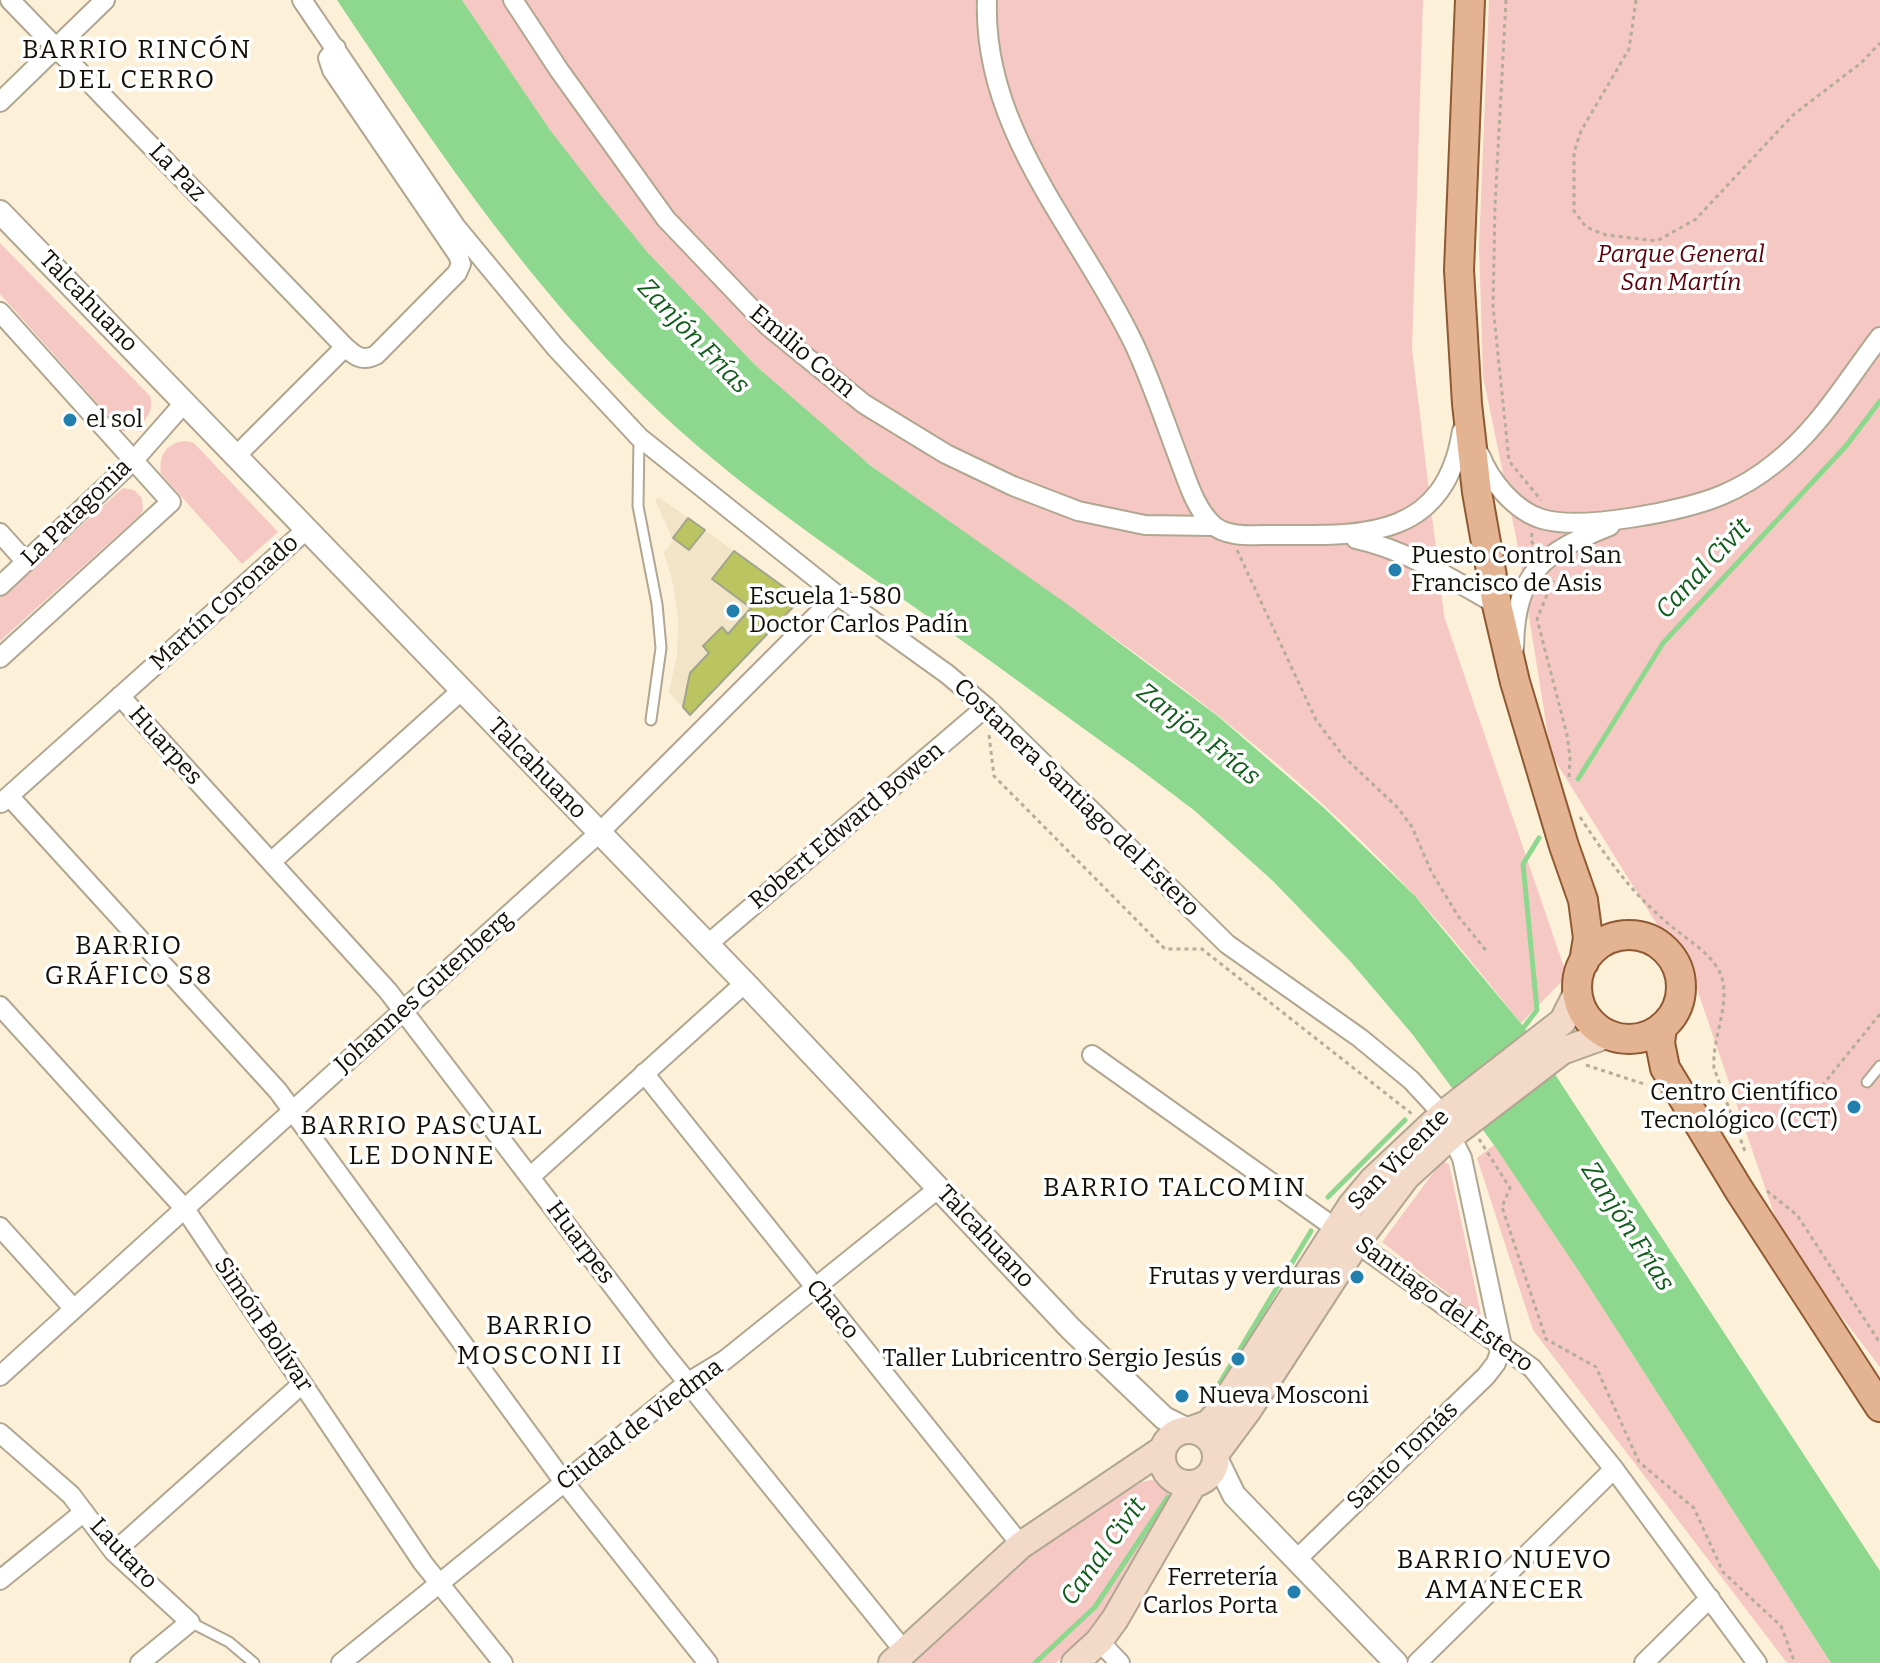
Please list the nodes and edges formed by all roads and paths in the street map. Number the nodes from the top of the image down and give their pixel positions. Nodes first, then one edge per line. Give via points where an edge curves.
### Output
1 (10, 0) edge
2 (105, 0) edge
3 (302, 0) edge
4 (513, 0) edge
5 (987, 0) edge
6 (1470, 0) edge
7 (1506, 0) edge
8 (1636, 0) edge
9 (1880, 43) edge
10 (56, 47) junction
11 (336, 48) junction
12 (0, 102) edge
13 (0, 212) edge
14 (0, 312) edge
15 (1880, 337) edge
16 (345, 347) junction
17 (185, 402) junction
18 (1467, 404) junction
19 (639, 437) junction
20 (236, 456) junction
21 (134, 460) junction
22 (1631, 517) junction
23 (1541, 519) junction
24 (1221, 529) junction
25 (306, 530) junction
26 (0, 533) edge
27 (1341, 536) junction
28 (1546, 559) junction
29 (26, 562) junction
30 (0, 586) edge
31 (837, 595) junction
32 (1497, 605) junction
33 (0, 658) edge
34 (1515, 682) junction
35 (462, 690) junction
36 (120, 696) junction
37 (986, 707) junction
38 (651, 720) dead end
39 (1566, 786) dead end
40 (4, 800) edge
41 (1576, 810) dead end
42 (599, 833) junction
43 (1564, 846) junction
44 (271, 862) junction
45 (1630, 935) junction
46 (708, 944) junction
47 (1488, 953) dead end
48 (1584, 962) junction
49 (745, 983) junction
50 (1578, 991) junction
51 (0, 1006) edge
52 (403, 1011) junction
53 (1880, 1014) edge
54 (1662, 1027) junction
55 (1616, 1036) junction
56 (1541, 1053) junction
57 (1092, 1055) dead end
58 (1581, 1066) dead end
59 (1880, 1066) edge
60 (644, 1073) junction
61 (1867, 1082) dead end
62 (1649, 1086) dead end
63 (1817, 1092) dead end
64 (1692, 1110) junction
65 (293, 1111) junction
66 (1460, 1128) junction
67 (1739, 1168) junction
68 (530, 1177) junction
69 (1758, 1184) dead end
70 (939, 1188) junction
71 (185, 1209) junction
72 (1335, 1226) junction
73 (0, 1227) edge
74 (1357, 1242) junction
75 (815, 1289) junction
76 (74, 1309) junction
77 (1071, 1329) junction
78 (1880, 1343) edge
79 (1502, 1346) junction
80 (0, 1376) edge
81 (687, 1383) junction
82 (302, 1384) junction
83 (1880, 1407) edge
84 (1190, 1430) junction
85 (0, 1433) edge
86 (1163, 1448) junction
87 (1216, 1455) junction
88 (1614, 1469) junction
89 (564, 1482) junction
90 (1195, 1484) junction
91 (1234, 1495) junction
92 (84, 1512) junction
93 (1021, 1545) junction
94 (114, 1552) junction
95 (1296, 1560) junction
96 (0, 1580) edge
97 (439, 1584) junction
98 (1710, 1598) junction
99 (190, 1622) junction
100 (1099, 1641) junction
101 (899, 1658) edge
102 (140, 1663) edge
103 (254, 1663) edge
104 (341, 1663) edge
105 (503, 1663) edge
106 (708, 1663) edge
107 (1075, 1663) edge
108 (1120, 1663) edge
109 (1396, 1663) edge
110 (1417, 1663) edge
111 (1644, 1663) edge
112 (1757, 1663) edge
113 (1795, 1663) edge

1 - 10 street, La Paz
2 - 10 street
3 - 11 street, Costanera Santiago del Estero
4 - 24 street, Emilio Com via 666,219 768,326 864,404 946,454 1078,511 1145,525
5 - 24 street via 994,69 1015,132 1135,347 1201,509
6 - 18 main road via 1459,270
7 - 23 path via 1493,306 1509,461 1538,494
8 - 9 path via 1629,49 1574,152 1574,211 1586,227 1606,235 1657,241 1696,219 1793,115
10 - 12 street
10 - 16 street, La Paz
11 - 16 street, Costanera Santiago del Estero via 328,58 332,70 461,264 376,355 357,357
11 - 19 street, Costanera Santiago del Estero via 456,227 556,348
13 - 17 street, Talcahuano
14 - 21 street
15 - 22 street via 1809,432 1773,465 1720,496
16 - 20 street
17 - 20 street, Talcahuano
17 - 21 street, La Patagonia
18 - 23 street via 1489,476 1502,492
18 - 27 street via 1454,467 1432,499 1401,523
18 - 32 main road
19 - 31 street, Costanera Santiago del Estero
19 - 38 lane via 638,506 661,648
20 - 25 street, Talcahuano
21 - 29 street, La Patagonia
21 - 33 street via 171,502
22 - 23 street
22 - 28 street
23 - 28 path via 1531,540
24 - 27 street, Emilio Com
24 - 47 path via 1316,720 1344,757 1398,808 1458,916
25 - 35 street, Talcahuano
25 - 36 street, Martín Coronado
26 - 29 street
27 - 32 street via 1387,546
28 - 34 street via 1521,595 1513,643
28 - 39 path via 1554,577 1537,619 1567,735
29 - 30 street, La Patagonia
31 - 37 street, Costanera Santiago del Estero
31 - 42 street, Johannes Gutenberg
32 - 34 main road
34 - 43 main road
35 - 42 street, Talcahuano
35 - 44 street
36 - 40 street, Martín Coronado
36 - 44 street, Huarpes
37 - 46 street, Robert Edward Bowen
37 - 66 street, Costanera Santiago del Estero via 1227,944 1368,1044
37 - 66 path via 994,776 1165,949 1202,949 1415,1116
40 - 65 street
41 - 67 path via 1620,877 1656,915 1700,948 1723,981 1714,1068
42 - 46 street, Talcahuano
42 - 52 street, Johannes Gutenberg
43 - 45 main road via 1610,918
43 - 48 main road via 1588,921
44 - 52 street, Huarpes
45 - 48 main road via 1603,942
45 - 54 main road via 1660,944 1679,970 1680,1001
46 - 49 street, Talcahuano
48 - 50 main road
49 - 60 street
49 - 70 street, Talcahuano
50 - 55 main road via 1587,1017
50 - 56 main road, San Vicente
51 - 71 street, Simón Bolívar
52 - 65 street, Johannes Gutenberg
52 - 68 street, Huarpes
53 - 63 path
54 - 55 main road via 1638,1038
54 - 64 main road via 1665,1068
55 - 56 main road, San Vicente
55 - 64 main road via 1649,1062
56 - 66 main road, San Vicente
57 - 72 street, Santiago del Estero
58 - 62 path
59 - 61 lane
60 - 68 street
60 - 75 street, Chaco
64 - 67 main road
65 - 71 street, Johannes Gutenberg
65 - 89 street
66 - 72 main road, San Vicente via 1373,1180
66 - 74 main road, San Vicente via 1406,1177
66 - 79 street
66 - 113 path via 1510,1188 1502,1207 1546,1339 1596,1367 1639,1462 1694,1508 1723,1572 1781,1626
67 - 83 main road
68 - 81 street, Huarpes
69 - 78 path via 1797,1215
70 - 75 street, Ciudad de Viedma
70 - 77 street, Talcahuano
71 - 76 street, Johannes Gutenberg
71 - 82 street, Simón Bolívar
72 - 74 street, Santiago del Estero
72 - 84 main road, San Vicente via 1219,1412 1208,1424
73 - 76 street
74 - 79 street, Santiago del Estero
74 - 87 main road, San Vicente
75 - 81 street, Ciudad de Viedma
75 - 93 street, Chaco
76 - 80 street, Johannes Gutenberg
77 - 84 street, Talcahuano via 1164,1418
77 - 86 street, Talcahuano
79 - 88 street, Santiago del Estero via 1540,1376
79 - 95 street, Santo Tomás via 1486,1376
81 - 89 street, Ciudad de Viedma
81 - 101 street, Huarpes
82 - 94 street
82 - 97 street, Simón Bolívar
84 - 86 main road via 1174,1434
84 - 87 main road via 1207,1437
85 - 92 street, Lautaro
86 - 90 main road via 1168,1476
86 - 93 main road
87 - 90 main road via 1211,1474
87 - 91 street
88 - 98 street, Santiago del Estero
88 - 110 street
89 - 97 street, Ciudad de Viedma
89 - 106 street
90 - 91 street
90 - 100 main road
91 - 95 street
92 - 94 street, Lautaro
92 - 96 street
93 - 101 main road
94 - 99 street, Lautaro
95 - 109 street
97 - 104 street, Ciudad de Viedma
97 - 105 street, Simón Bolívar
98 - 111 street
98 - 112 street, Santiago del Estero
99 - 102 street
99 - 103 lane, Lautaro via 229,1642
100 - 107 main road
100 - 108 street

